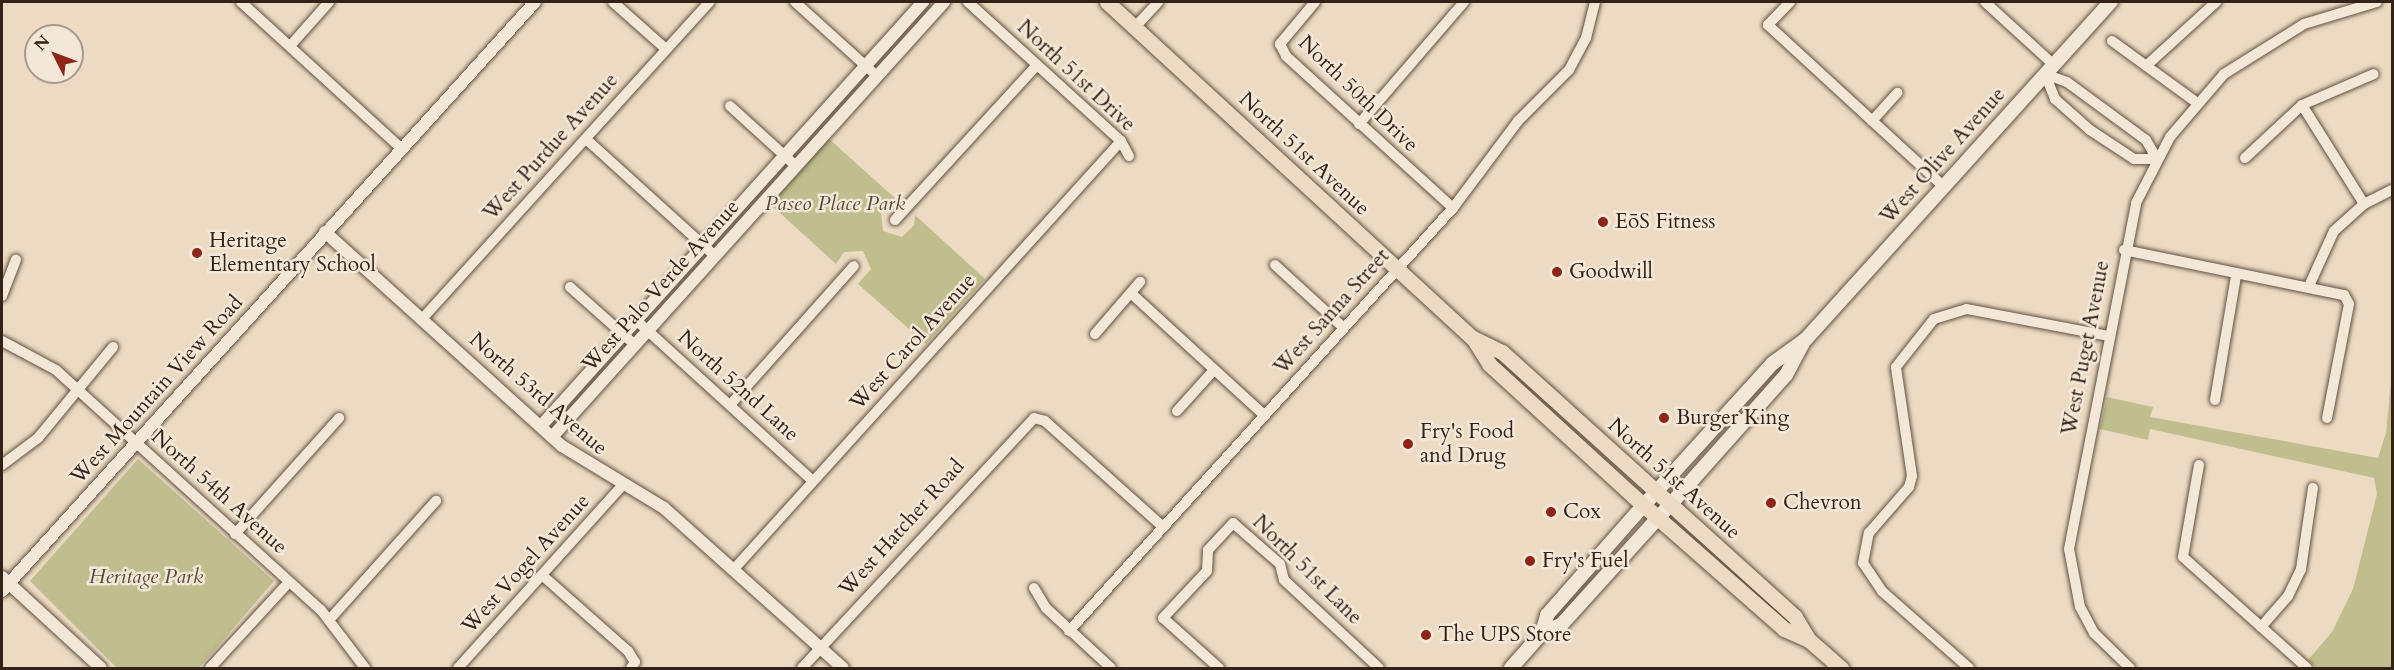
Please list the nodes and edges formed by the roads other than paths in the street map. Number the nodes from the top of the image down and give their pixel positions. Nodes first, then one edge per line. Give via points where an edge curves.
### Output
1 (241, 2) edge
2 (329, 2) edge
3 (535, 2) edge
4 (613, 2) edge
5 (709, 2) edge
6 (795, 2) edge
7 (923, 2) edge
8 (944, 2) edge
9 (968, 2) edge
10 (1107, 2) edge
11 (1158, 2) edge
12 (1315, 2) edge
13 (1464, 2) edge
14 (1595, 2) edge
15 (1790, 2) edge
16 (1985, 2) edge
17 (2111, 2) edge
18 (2216, 2) edge
19 (2377, 2) edge
20 (1135, 27) junction
21 (2112, 40) dead end
22 (290, 46) junction
23 (666, 49) junction
24 (1037, 65) junction
25 (866, 66) junction
26 (2146, 66) junction
27 (2049, 70) junction
28 (2374, 74) dead end
29 (877, 76) junction
30 (1897, 93) dead end
31 (2196, 102) junction
32 (2302, 105) junction
33 (730, 106) dead end
34 (1872, 121) junction
35 (1359, 124) junction
36 (586, 139) junction
37 (1121, 141) junction
38 (401, 148) junction
39 (784, 156) junction
40 (1129, 156) dead end
41 (2245, 158) dead end
42 (2157, 159) junction
43 (796, 166) junction
44 (1944, 187) junction
45 (2392, 190) edge
46 (2364, 204) junction
47 (1453, 208) junction
48 (895, 220) dead end
49 (325, 232) junction
50 (704, 246) junction
51 (2124, 250) junction
52 (715, 256) junction
53 (16, 260) dead end
54 (1275, 265) dead end
55 (854, 266) dead end
56 (1398, 269) junction
57 (2236, 276) junction
58 (1140, 282) dead end
59 (2308, 286) junction
60 (570, 287) dead end
61 (1133, 295) junction
62 (2, 296) edge
63 (422, 319) junction
64 (636, 320) junction
65 (1344, 328) junction
66 (648, 330) junction
67 (1095, 334) dead end
68 (623, 335) junction
69 (2108, 336) junction
70 (1473, 338) junction
71 (1806, 339) junction
72 (2, 341) edge
73 (635, 345) junction
74 (113, 347) dead end
75 (1214, 370) junction
76 (79, 392) junction
77 (2215, 400) dead end
78 (730, 405) junction
79 (1177, 411) dead end
80 (1264, 415) junction
81 (339, 418) dead end
82 (2327, 418) dead end
83 (540, 426) junction
84 (552, 437) junction
85 (135, 442) junction
86 (2, 465) edge
87 (2199, 465) dead end
88 (813, 481) junction
89 (623, 485) junction
90 (2313, 488) dead end
91 (1656, 492) junction
92 (436, 501) dead end
93 (1670, 505) junction
94 (1644, 506) junction
95 (1658, 518) junction
96 (1163, 527) junction
97 (235, 534) junction
98 (734, 569) junction
99 (542, 575) junction
100 (289, 582) junction
101 (4, 584) edge
102 (1034, 588) dead end
103 (330, 619) junction
104 (2261, 627) junction
105 (1069, 631) junction
106 (1542, 633) junction
107 (1809, 640) junction
108 (820, 648) junction
109 (633, 665) edge
110 (101, 669) edge
111 (210, 669) edge
112 (365, 669) edge
113 (458, 669) edge
114 (802, 669) edge
115 (843, 669) edge
116 (1111, 669) edge
117 (1219, 669) edge
118 (1379, 669) edge
119 (1511, 669) edge
120 (1841, 669) edge
121 (1969, 669) edge
122 (2130, 669) edge
123 (2307, 669) edge

1 - 22 street
2 - 22 street
3 - 38 street, West Mountain View Road
4 - 23 street
5 - 23 street, West Purdue Avenue
6 - 25 street
7 - 25 street, West Palo Verde Avenue
8 - 29 street, West Palo Verde Avenue
9 - 24 street, North 51st Drive
10 - 20 main road, North 51st Avenue
11 - 20 street
12 - 35 street, North 50th Drive via 1280,44
13 - 35 street
14 - 47 street, West Sanna Street via 1586,38 1569,69 1518,121
15 - 34 street via 1768,26
16 - 27 street
17 - 27 main road, West Olive Avenue
18 - 26 street
19 - 31 street, West Puget Avenue via 2329,14 2276,38
20 - 56 main road, North 51st Avenue
21 - 26 street
22 - 38 street
23 - 36 street, West Purdue Avenue
24 - 37 street, North 51st Drive
24 - 48 street
25 - 29 street
25 - 39 street, West Palo Verde Avenue
26 - 31 street
27 - 42 street via 2146,140
27 - 42 street via 2055,99 2090,130 2134,159
27 - 44 main road, West Olive Avenue
28 - 32 street
29 - 43 street, West Palo Verde Avenue
30 - 34 street
31 - 42 street, West Puget Avenue
32 - 41 street
32 - 46 street
33 - 39 street
34 - 44 street
35 - 47 street, North 50th Drive
36 - 50 street
36 - 63 street, West Purdue Avenue
37 - 40 street, North 51st Drive
37 - 88 street, West Carol Avenue
38 - 49 street, West Mountain View Road
39 - 43 street
39 - 50 street, West Palo Verde Avenue
42 - 51 street, West Puget Avenue via 2136,203
43 - 52 street, West Palo Verde Avenue
44 - 71 main road, West Olive Avenue
45 - 46 street
46 - 59 street via 2323,248
47 - 56 street, West Sanna Street
49 - 63 street, North 53rd Avenue
49 - 85 street, West Mountain View Road
50 - 52 street
50 - 64 street, West Palo Verde Avenue
51 - 57 street
51 - 69 street, West Puget Avenue
52 - 66 street, West Palo Verde Avenue
53 - 62 street
54 - 65 street
55 - 78 street
56 - 65 street, West Sanna Street
56 - 70 main road, North 51st Avenue
57 - 59 street
57 - 77 street
58 - 61 street
59 - 82 street via 2344,294 2349,304
60 - 68 street
61 - 67 street
61 - 75 street
63 - 83 street, North 53rd Avenue
64 - 66 street, North 52nd Lane
64 - 68 street, West Palo Verde Avenue
65 - 80 street, West Sanna Street
66 - 73 street, West Palo Verde Avenue
66 - 78 street, North 52nd Lane
68 - 73 street
68 - 83 street, West Palo Verde Avenue
69 - 121 street via 1967,309 1934,319 1896,367 1911,457 1909,487 1869,533 1863,557 1869,579
69 - 122 street, West Puget Avenue via 2069,549 2080,607 2094,633
70 - 91 main road, North 51st Avenue via 1502,352
70 - 94 main road, North 51st Avenue via 1489,364
71 - 91 main road, West Olive Avenue via 1773,363
71 - 93 main road, West Olive Avenue via 1786,375
72 - 76 street, North 54th Avenue via 42,360
73 - 84 street, West Palo Verde Avenue
74 - 76 street
75 - 79 street
75 - 80 street
76 - 85 street, North 54th Avenue
76 - 86 street via 38,438
78 - 88 street, North 52nd Lane
80 - 96 street, West Sanna Street
81 - 97 street
83 - 84 street, North 53rd Avenue
84 - 89 street, North 53rd Avenue
85 - 97 street, North 54th Avenue
85 - 101 street, West Mountain View Road
87 - 104 street via 2183,557
88 - 98 street, West Carol Avenue
89 - 98 street, North 53rd Avenue via 664,508
89 - 99 street, West Vogel Avenue
90 - 104 street via 2301,569 2288,596
91 - 93 main road, North 51st Avenue
91 - 94 main road, West Olive Avenue
92 - 103 street
93 - 95 main road, West Olive Avenue
93 - 107 main road, North 51st Avenue via 1795,617
94 - 95 main road, North 51st Avenue
94 - 106 main road, West Olive Avenue via 1547,615
95 - 106 main road, West Olive Avenue via 1561,625
95 - 107 main road, North 51st Avenue via 1784,629
96 - 105 street, West Sanna Street
96 - 108 street, West Hatcher Road via 1046,421 1034,418
97 - 100 street, North 54th Avenue
98 - 108 street, North 53rd Avenue
99 - 109 street
99 - 113 street, West Vogel Avenue
100 - 103 street, North 54th Avenue
100 - 111 street
101 - 110 street
102 - 105 street
103 - 112 street, North 54th Avenue
104 - 123 street
105 - 116 street
106 - 119 main road, West Olive Avenue
107 - 120 main road, North 51st Avenue
108 - 114 street, West Hatcher Road
108 - 115 street, North 53rd Avenue
117 - 118 street, North 51st Lane via 1163,618 1207,571 1208,550 1233,523 1280,564 1284,580

